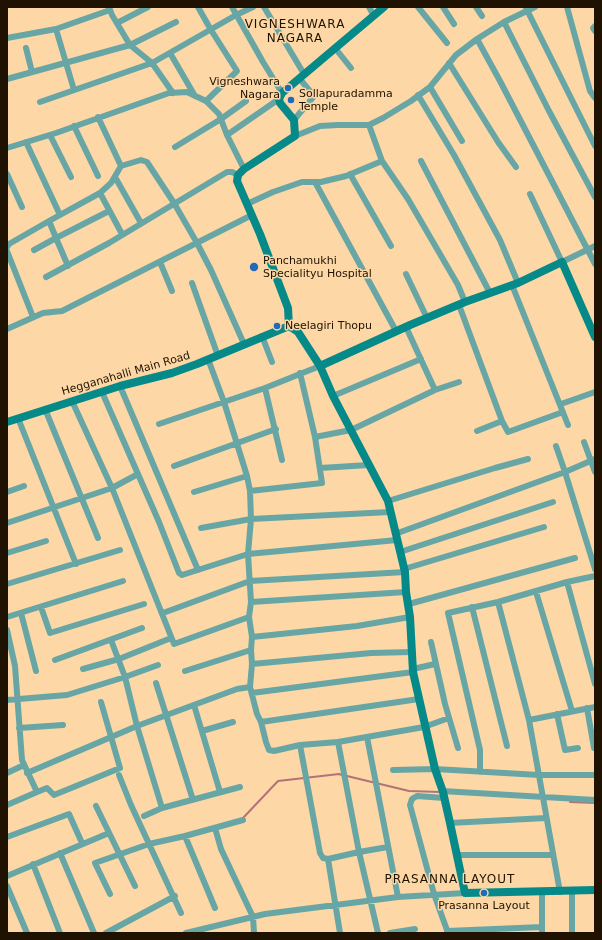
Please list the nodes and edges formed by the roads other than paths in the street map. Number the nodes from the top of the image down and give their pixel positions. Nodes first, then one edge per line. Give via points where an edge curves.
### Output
1 (148, 7) edge
2 (198, 7) edge
3 (232, 7) edge
4 (253, 7) edge
5 (264, 7) edge
6 (369, 7) edge
7 (384, 7) edge
8 (418, 7) edge
9 (443, 7) edge
10 (476, 7) edge
11 (535, 7) edge
12 (567, 7) edge
13 (109, 9) edge
14 (526, 9) edge
15 (236, 15) junction
16 (374, 16) junction
17 (482, 16) dead end
18 (176, 22) dead end
19 (504, 22) junction
20 (117, 23) junction
21 (454, 24) dead end
22 (595, 26) edge
23 (56, 29) junction
24 (211, 30) junction
25 (595, 31) edge
26 (7, 38) edge
27 (477, 39) junction
28 (447, 43) dead end
29 (130, 45) junction
30 (26, 48) dead end
31 (335, 48) junction
32 (170, 53) junction
33 (66, 63) junction
34 (152, 63) junction
35 (449, 63) junction
36 (351, 68) dead end
37 (32, 72) junction
38 (301, 76) junction
39 (7, 77) edge
40 (430, 87) junction
41 (74, 90) junction
42 (173, 93) junction
43 (418, 95) junction
44 (195, 96) junction
45 (280, 96) junction
46 (595, 96) edge
47 (206, 101) junction
48 (246, 101) dead end
49 (40, 102) dead end
50 (98, 118) junction
51 (221, 119) junction
52 (294, 120) junction
53 (369, 125) junction
54 (74, 126) junction
55 (50, 135) junction
56 (227, 135) junction
57 (295, 136) junction
58 (462, 141) dead end
59 (26, 142) junction
60 (595, 146) edge
61 (175, 147) dead end
62 (7, 148) edge
63 (382, 161) junction
64 (421, 161) dead end
65 (122, 166) junction
66 (516, 167) dead end
67 (244, 169) junction
68 (7, 174) edge
69 (350, 174) junction
70 (238, 175) junction
71 (98, 176) dead end
72 (71, 177) dead end
73 (116, 177) junction
74 (315, 182) junction
75 (100, 193) junction
76 (530, 194) dead end
77 (595, 197) edge
78 (174, 203) junction
79 (247, 204) junction
80 (22, 207) dead end
81 (110, 211) junction
82 (60, 215) junction
83 (252, 215) junction
84 (49, 221) junction
85 (141, 223) junction
86 (122, 234) junction
87 (56, 238) junction
88 (197, 243) junction
89 (391, 246) dead end
90 (595, 246) edge
91 (7, 247) edge
92 (588, 249) junction
93 (34, 250) dead end
94 (7, 251) edge
95 (160, 262) junction
96 (562, 262) junction
97 (595, 264) edge
98 (68, 266) junction
99 (406, 274) dead end
100 (46, 277) dead end
101 (192, 283) dead end
102 (515, 284) junction
103 (172, 291) dead end
104 (490, 293) junction
105 (462, 303) junction
106 (33, 317) junction
107 (427, 318) junction
108 (289, 326) junction
109 (406, 327) junction
110 (593, 327) edge
111 (7, 329) edge
112 (396, 331) junction
113 (262, 336) junction
114 (595, 337) edge
115 (244, 344) junction
116 (218, 356) junction
117 (208, 359) junction
118 (421, 359) junction
119 (272, 362) dead end
120 (320, 366) junction
121 (300, 373) junction
122 (459, 382) dead end
123 (120, 386) junction
124 (265, 388) junction
125 (435, 390) junction
126 (102, 392) junction
127 (595, 392) edge
128 (333, 396) junction
129 (72, 401) junction
130 (224, 402) junction
131 (561, 404) junction
132 (46, 409) junction
133 (563, 412) junction
134 (18, 418) junction
135 (502, 420) junction
136 (7, 422) edge
137 (159, 424) dead end
138 (568, 425) dead end
139 (276, 429) junction
140 (351, 430) junction
141 (477, 431) dead end
142 (315, 437) junction
143 (584, 442) dead end
144 (236, 443) junction
145 (556, 446) dead end
146 (528, 459) dead end
147 (282, 460) dead end
148 (593, 460) edge
149 (369, 464) junction
150 (174, 466) dead end
151 (320, 468) junction
152 (565, 472) junction
153 (595, 472) edge
154 (138, 474) junction
155 (247, 476) junction
156 (24, 486) dead end
157 (112, 488) junction
158 (250, 491) junction
159 (7, 492) edge
160 (194, 492) dead end
161 (82, 497) junction
162 (388, 501) junction
163 (553, 502) dead end
164 (54, 508) junction
165 (390, 512) junction
166 (251, 519) junction
167 (7, 523) edge
168 (544, 527) dead end
169 (202, 528) dead end
170 (396, 537) junction
171 (98, 538) dead end
172 (46, 541) dead end
173 (120, 550) dead end
174 (400, 552) junction
175 (7, 553) edge
176 (248, 554) junction
177 (575, 558) dead end
178 (76, 564) junction
179 (595, 569) edge
180 (198, 570) junction
181 (404, 570) junction
182 (595, 576) edge
183 (123, 581) dead end
184 (250, 581) junction
185 (566, 582) junction
186 (7, 584) edge
187 (406, 592) junction
188 (536, 592) junction
189 (251, 602) junction
190 (498, 602) junction
191 (144, 604) dead end
192 (409, 604) junction
193 (40, 607) junction
194 (472, 607) junction
195 (21, 613) junction
196 (163, 613) junction
197 (7, 617) edge
198 (249, 617) junction
199 (410, 617) junction
200 (142, 628) dead end
201 (7, 630) edge
202 (252, 637) junction
203 (171, 638) junction
204 (111, 640) junction
205 (431, 642) dead end
206 (251, 650) junction
207 (412, 652) junction
208 (119, 659) junction
209 (55, 660) dead end
210 (252, 664) junction
211 (435, 664) junction
212 (158, 665) dead end
213 (7, 669) edge
214 (15, 669) junction
215 (83, 669) dead end
216 (36, 670) dead end
217 (413, 670) junction
218 (185, 671) dead end
219 (125, 677) junction
220 (156, 683) dead end
221 (595, 684) edge
222 (251, 690) junction
223 (419, 699) junction
224 (7, 700) edge
225 (16, 700) junction
226 (101, 702) dead end
227 (194, 705) junction
228 (595, 707) edge
229 (587, 708) junction
230 (572, 711) junction
231 (557, 714) junction
232 (166, 715) junction
233 (449, 718) junction
234 (529, 720) junction
235 (233, 722) dead end
236 (261, 722) junction
237 (62, 725) dead end
238 (137, 726) junction
239 (424, 727) junction
240 (19, 728) junction
241 (202, 731) junction
242 (111, 736) junction
243 (367, 737) junction
244 (338, 742) junction
245 (300, 745) junction
246 (507, 746) dead end
247 (458, 748) dead end
248 (578, 748) dead end
249 (594, 748) edge
250 (24, 765) junction
251 (393, 770) dead end
252 (435, 770) junction
253 (480, 772) junction
254 (7, 773) edge
255 (27, 773) junction
256 (119, 775) dead end
257 (539, 775) junction
258 (595, 775) edge
259 (240, 787) dead end
260 (37, 792) junction
261 (220, 792) junction
262 (443, 794) junction
263 (544, 799) junction
264 (193, 800) junction
265 (595, 800) edge
266 (7, 805) edge
267 (96, 806) dead end
268 (162, 808) junction
269 (144, 816) dead end
270 (546, 818) junction
271 (243, 820) dead end
272 (450, 823) junction
273 (215, 828) junction
274 (109, 833) junction
275 (185, 836) junction
276 (7, 837) edge
277 (82, 844) junction
278 (149, 844) junction
279 (388, 847) junction
280 (359, 852) junction
281 (60, 853) junction
282 (120, 855) junction
283 (457, 855) junction
284 (553, 855) junction
285 (328, 859) junction
286 (33, 864) junction
287 (7, 876) edge
288 (7, 886) edge
289 (136, 886) dead end
290 (595, 890) edge
291 (572, 891) junction
292 (542, 892) junction
293 (560, 892) junction
294 (465, 893) junction
295 (110, 894) dead end
296 (434, 894) junction
297 (175, 896) junction
298 (398, 898) junction
299 (370, 901) junction
300 (335, 905) junction
301 (215, 908) dead end
302 (181, 912) dead end
303 (253, 917) junction
304 (215, 926) junction
305 (415, 929) dead end
306 (542, 930) edge
307 (447, 932) edge
308 (26, 933) edge
309 (60, 933) edge
310 (94, 933) edge
311 (106, 933) edge
312 (186, 933) edge
313 (217, 933) edge
314 (254, 933) edge
315 (340, 933) edge
316 (378, 933) edge
317 (390, 933) edge
318 (572, 933) edge

1 - 20 street
2 - 24 street
3 - 15 street
4 - 15 street
5 - 38 street
6 - 16 street
7 - 16 street
8 - 28 street
9 - 21 street
10 - 17 street
11 - 14 street
12 - 46 street via 590,91
13 - 20 street
13 - 23 street
14 - 19 street
14 - 60 street
15 - 24 street
15 - 45 street
16 - 31 street
18 - 29 street
19 - 27 street
19 - 77 street
20 - 29 street
22 - 25 street
23 - 26 street
23 - 33 street
24 - 32 street
24 - 47 street via 237,71
27 - 35 street
27 - 92 street
29 - 33 street
29 - 34 street
30 - 37 street
31 - 36 street
31 - 38 street
32 - 34 street
32 - 44 street
33 - 37 street
33 - 41 street
34 - 41 street
34 - 42 street
35 - 40 street
35 - 66 street
37 - 39 street
38 - 45 street
38 - 52 street via 314,96
40 - 43 street
40 - 58 street
41 - 49 street
42 - 44 street via 187,92
42 - 50 street
43 - 53 street
43 - 102 street via 500,240
44 - 47 street
45 - 52 street via 280,103
45 - 56 street
47 - 51 street
48 - 51 street
50 - 54 street
50 - 65 street
51 - 56 street
51 - 61 street
52 - 57 street
53 - 57 street via 320,126
53 - 63 street
54 - 55 street
54 - 71 street
55 - 59 street
55 - 72 street
56 - 67 street
57 - 67 street
59 - 62 street
59 - 82 street
63 - 69 street
63 - 105 street via 408,199 458,285
64 - 104 street
65 - 73 street
65 - 78 street via 141,160 147,162
67 - 70 street
68 - 80 street
69 - 74 street
69 - 89 street
70 - 78 street via 227,172
70 - 79 street
73 - 75 street
73 - 85 street
74 - 79 street via 302,182
74 - 112 street
75 - 81 street
75 - 82 street
76 - 96 street
78 - 85 street
78 - 88 street
79 - 83 street
81 - 86 street
81 - 87 street
82 - 84 street
83 - 88 street
83 - 108 street via 288,308
84 - 87 street
84 - 91 street
85 - 86 street
86 - 98 street
87 - 93 street
87 - 98 street
88 - 95 street
88 - 115 street
90 - 92 street
92 - 96 street
92 - 97 street
94 - 106 street
95 - 103 street
95 - 106 street via 62,311
96 - 102 street
96 - 110 street
98 - 100 street
99 - 107 street
101 - 116 street
102 - 104 street
102 - 131 street
104 - 105 street
105 - 107 street
105 - 135 street
106 - 111 street
107 - 109 street
108 - 113 street, Hegganahalli Main Road
108 - 120 street via 298,332
109 - 112 street
109 - 118 street
110 - 114 street
112 - 120 street
113 - 115 street, Hegganahalli Main Road
113 - 119 street
115 - 116 street, Hegganahalli Main Road
116 - 117 street, Hegganahalli Main Road
117 - 123 street, Hegganahalli Main Road via 172,373
117 - 130 street
118 - 125 street
118 - 128 street
120 - 121 street
120 - 128 street
121 - 124 street
121 - 142 street
122 - 125 street
123 - 126 street, Hegganahalli Main Road
123 - 180 street
124 - 130 street
124 - 139 street
125 - 140 street
126 - 129 street, Hegganahalli Main Road
126 - 154 street
127 - 131 street
128 - 140 street
129 - 132 street, Hegganahalli Main Road
129 - 157 street
130 - 137 street
130 - 144 street
131 - 133 street
132 - 134 street, Hegganahalli Main Road
132 - 161 street
133 - 135 street via 508,432
133 - 138 street
134 - 136 street, Hegganahalli Main Road
134 - 164 street
135 - 141 street
139 - 144 street
139 - 147 street
140 - 142 street
140 - 149 street
142 - 151 street
143 - 148 street
144 - 150 street
144 - 155 street
145 - 152 street
146 - 162 street
148 - 152 street
148 - 153 street
149 - 151 street
149 - 162 street
151 - 158 street via 322,484
152 - 170 street
152 - 179 street
154 - 157 street
154 - 180 street via 179,573 182,575
155 - 158 street
155 - 160 street
156 - 159 street
157 - 161 street
157 - 196 street
158 - 166 street
161 - 164 street
161 - 171 street
162 - 165 street
163 - 174 street
164 - 167 street
164 - 178 street
165 - 166 street
165 - 170 street
166 - 169 street
166 - 176 street
168 - 181 street
170 - 174 street
170 - 176 street
172 - 175 street
173 - 178 street
174 - 181 street
176 - 180 street
176 - 184 street
177 - 192 street
178 - 186 street
181 - 184 street
181 - 187 street
182 - 185 street
183 - 193 street
184 - 189 street
184 - 196 street
185 - 188 street
185 - 221 street
187 - 189 street
187 - 192 street
188 - 190 street
188 - 230 street
189 - 198 street
190 - 194 street
190 - 234 street
191 - 193 street via 50,633
192 - 199 street
193 - 195 street
194 - 246 street
194 - 253 street via 448,612 480,750
195 - 197 street
195 - 216 street
196 - 203 street
198 - 202 street
198 - 203 street via 174,644
199 - 202 street via 357,626
199 - 207 street
200 - 204 street
201 - 214 street
202 - 206 street
203 - 208 street
204 - 208 street
204 - 209 street
205 - 211 street
206 - 210 street
206 - 218 street
207 - 210 street via 371,653
207 - 217 street
208 - 215 street
208 - 219 street
210 - 222 street
211 - 217 street
211 - 233 street
212 - 219 street
213 - 214 street
214 - 225 street
217 - 222 street
217 - 223 street
219 - 225 street via 67,695
219 - 238 street
220 - 232 street
222 - 227 street via 237,689
222 - 236 street
223 - 236 street
223 - 239 street
224 - 225 street
225 - 240 street
226 - 242 street
227 - 232 street
227 - 241 street
228 - 229 street
229 - 230 street
229 - 249 street
230 - 231 street
231 - 234 street
231 - 248 street via 565,750
232 - 238 street
232 - 264 street
233 - 239 street
233 - 247 street
234 - 257 street
235 - 241 street
236 - 245 street via 269,750
237 - 240 street
238 - 242 street
238 - 268 street
239 - 243 street
239 - 252 street
240 - 250 street
241 - 261 street
242 - 255 street
242 - 260 street via 120,768 54,795 47,788
243 - 244 street
243 - 279 street
244 - 245 street
244 - 280 street
245 - 285 street via 320,854
250 - 254 street
250 - 255 street
251 - 252 street
252 - 253 street
252 - 262 street
253 - 257 street
255 - 260 street
256 - 278 street
257 - 258 street
257 - 263 street
259 - 261 street
260 - 266 street
261 - 264 street
262 - 263 street
262 - 272 street
262 - 296 street via 417,796 412,799 410,805
263 - 265 street
263 - 270 street
264 - 268 street
267 - 274 street
268 - 269 street
270 - 272 street
270 - 284 street
271 - 273 street
272 - 283 street
273 - 275 street
273 - 303 street via 221,849
274 - 277 street
274 - 282 street
275 - 278 street
275 - 301 street
276 - 277 street via 69,814
277 - 281 street
278 - 282 street
278 - 297 street
279 - 280 street
279 - 298 street
280 - 285 street
280 - 299 street
281 - 286 street
281 - 310 street
282 - 289 street
282 - 295 street via 95,864
283 - 284 street
283 - 294 street
284 - 293 street
285 - 300 street
286 - 287 street
286 - 309 street
288 - 308 street
290 - 291 street
291 - 293 street
291 - 318 street
292 - 293 street
292 - 294 street
292 - 306 street
294 - 296 street
296 - 298 street
296 - 307 street
297 - 302 street
297 - 311 street
298 - 299 street
299 - 300 street
299 - 316 street
300 - 303 street
300 - 315 street
303 - 304 street
303 - 314 street
304 - 312 street
304 - 313 street
305 - 317 street
306 - 307 street

